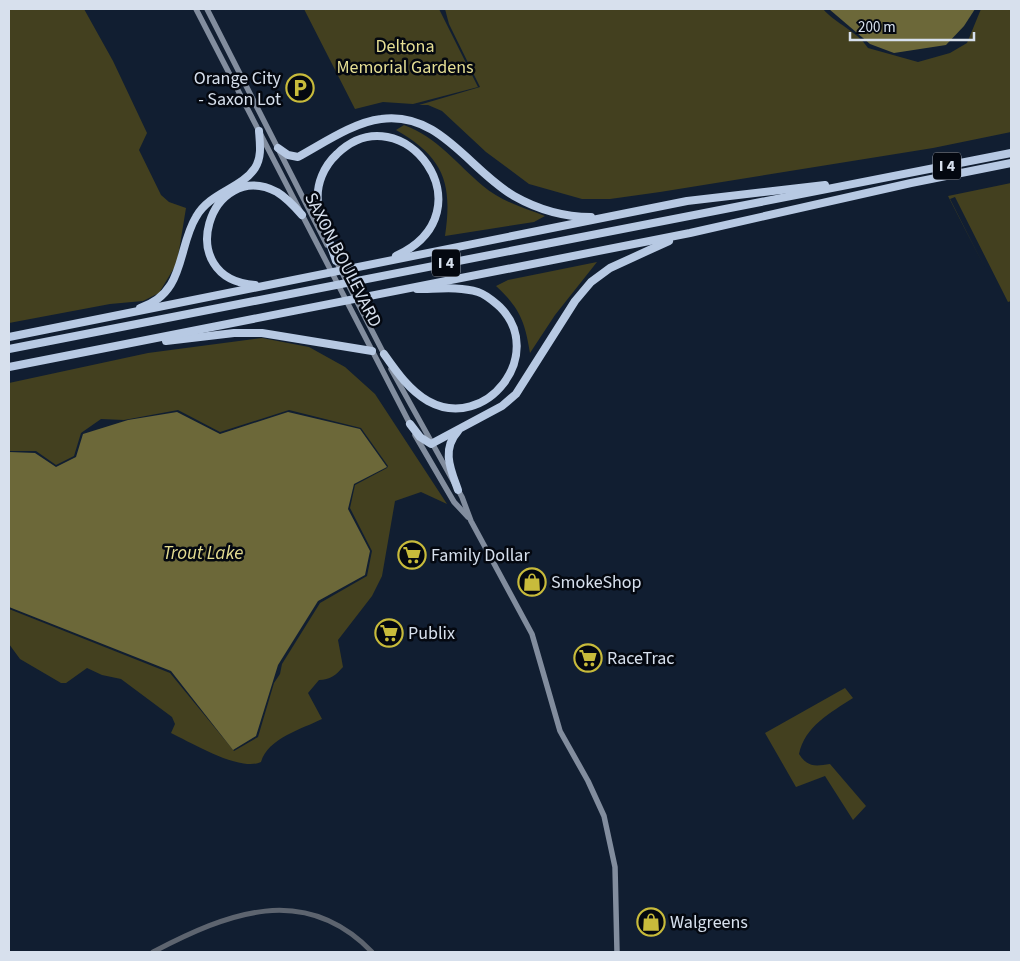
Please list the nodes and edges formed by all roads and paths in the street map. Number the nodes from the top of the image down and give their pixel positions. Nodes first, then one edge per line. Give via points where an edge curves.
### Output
1 (196, 9) edge
2 (207, 9) edge
3 (259, 131) junction
4 (278, 148) junction
5 (1011, 153) edge
6 (1011, 163) edge
7 (883, 179) junction
8 (302, 215) junction
9 (613, 216) junction
10 (690, 233) junction
11 (336, 261) junction
12 (372, 263) junction
13 (264, 284) junction
14 (398, 289) junction
15 (111, 316) junction
16 (9, 337) edge
17 (149, 341) junction
18 (9, 349) edge
19 (372, 351) junction
20 (384, 354) junction
21 (9, 366) edge
22 (410, 424) junction
23 (462, 427) junction
24 (431, 444) junction
25 (458, 490) junction
26 (471, 521) junction
27 (153, 952) edge
28 (372, 952) edge
29 (617, 952) edge

1 - 3 main road, SAXON BOULEVARD
2 - 4 main road, SAXON BOULEVARD
3 - 8 main road, SAXON BOULEVARD
3 - 15 highway via 260,153 254,169 246,178 202,206 194,219 175,278 165,291 143,307
4 - 9 highway via 298,157 366,122 391,118 419,122 451,143 514,196 546,210 577,217
4 - 11 main road, SAXON BOULEVARD
5 - 7 highway, I 4
6 - 10 highway, I 4
7 - 9 highway via 716,196
7 - 18 highway, I 4
8 - 13 highway via 278,193 257,187 242,188 228,195 212,212 206,240 214,264 235,280
8 - 19 main road, SAXON BOULEVARD
9 - 12 highway
10 - 14 highway, I 4
10 - 23 highway via 639,253 591,282 575,301 516,394 502,406
11 - 12 highway via 318,202 322,175 334,157 347,146 361,139 383,137 405,143 424,158 437,182 438,206 430,229 418,243 396,256
11 - 20 main road, SAXON BOULEVARD
12 - 13 highway
13 - 15 highway
14 - 17 highway, I 4
14 - 20 highway via 462,288 480,292 504,312 512,326 515,363 510,375 494,394 468,408 458,408 438,406 427,400 409,385
15 - 16 highway
17 - 19 highway via 262,333
17 - 21 highway, I 4
19 - 22 main road, SAXON BOULEVARD
20 - 24 main road, SAXON BOULEVARD
22 - 24 highway via 420,437
22 - 26 main road, SAXON BOULEVARD via 454,502
23 - 24 highway
23 - 25 highway via 452,440 448,455
24 - 25 main road, SAXON BOULEVARD
25 - 26 main road, SAXON BOULEVARD
26 - 29 main road, SAXON BOULEVARD via 532,634 560,731 604,816 615,867
27 - 28 street via 218,921 269,910 294,911 325,918 343,927

